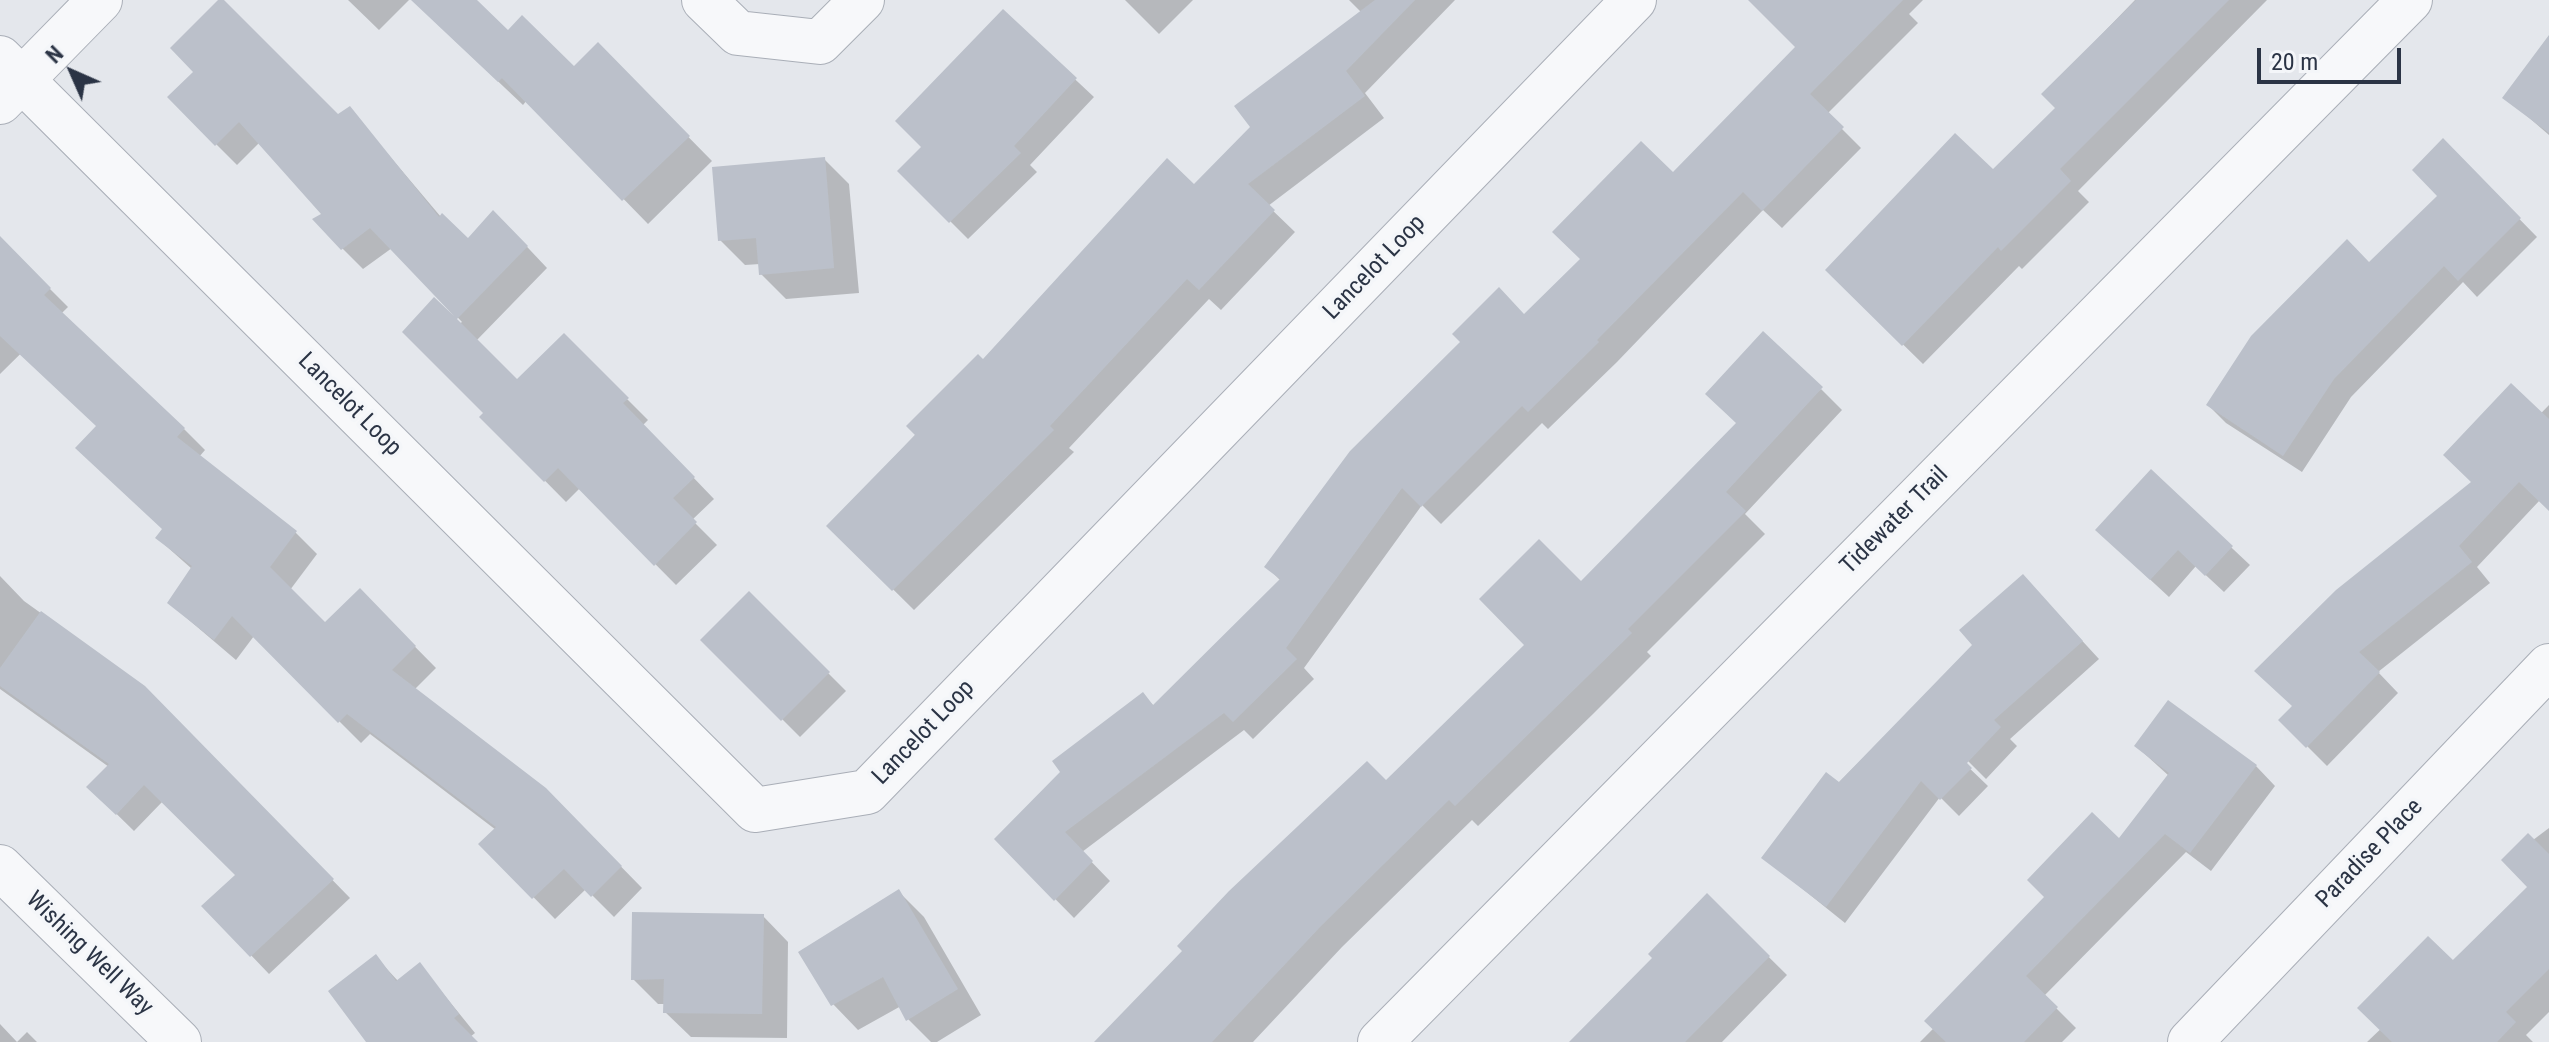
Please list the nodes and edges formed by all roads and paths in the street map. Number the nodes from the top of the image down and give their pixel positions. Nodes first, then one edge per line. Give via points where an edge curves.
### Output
1 (100, 0) edge
2 (704, 0) edge
3 (862, 0) edge
4 (1634, 0) edge
5 (2410, 0) edge
6 (7, 79) edge
7 (2549, 666) edge
8 (0, 867) edge
9 (179, 1042) edge
10 (1380, 1042) edge
11 (2190, 1042) edge

1 - 6 street
2 - 3 street via 738,33 820,42
4 - 6 street, Lancelot Loop via 867,792 755,810
5 - 10 street, Tidewater Trail
7 - 11 street, Paradise Place
8 - 9 street, Wishing Well Way

